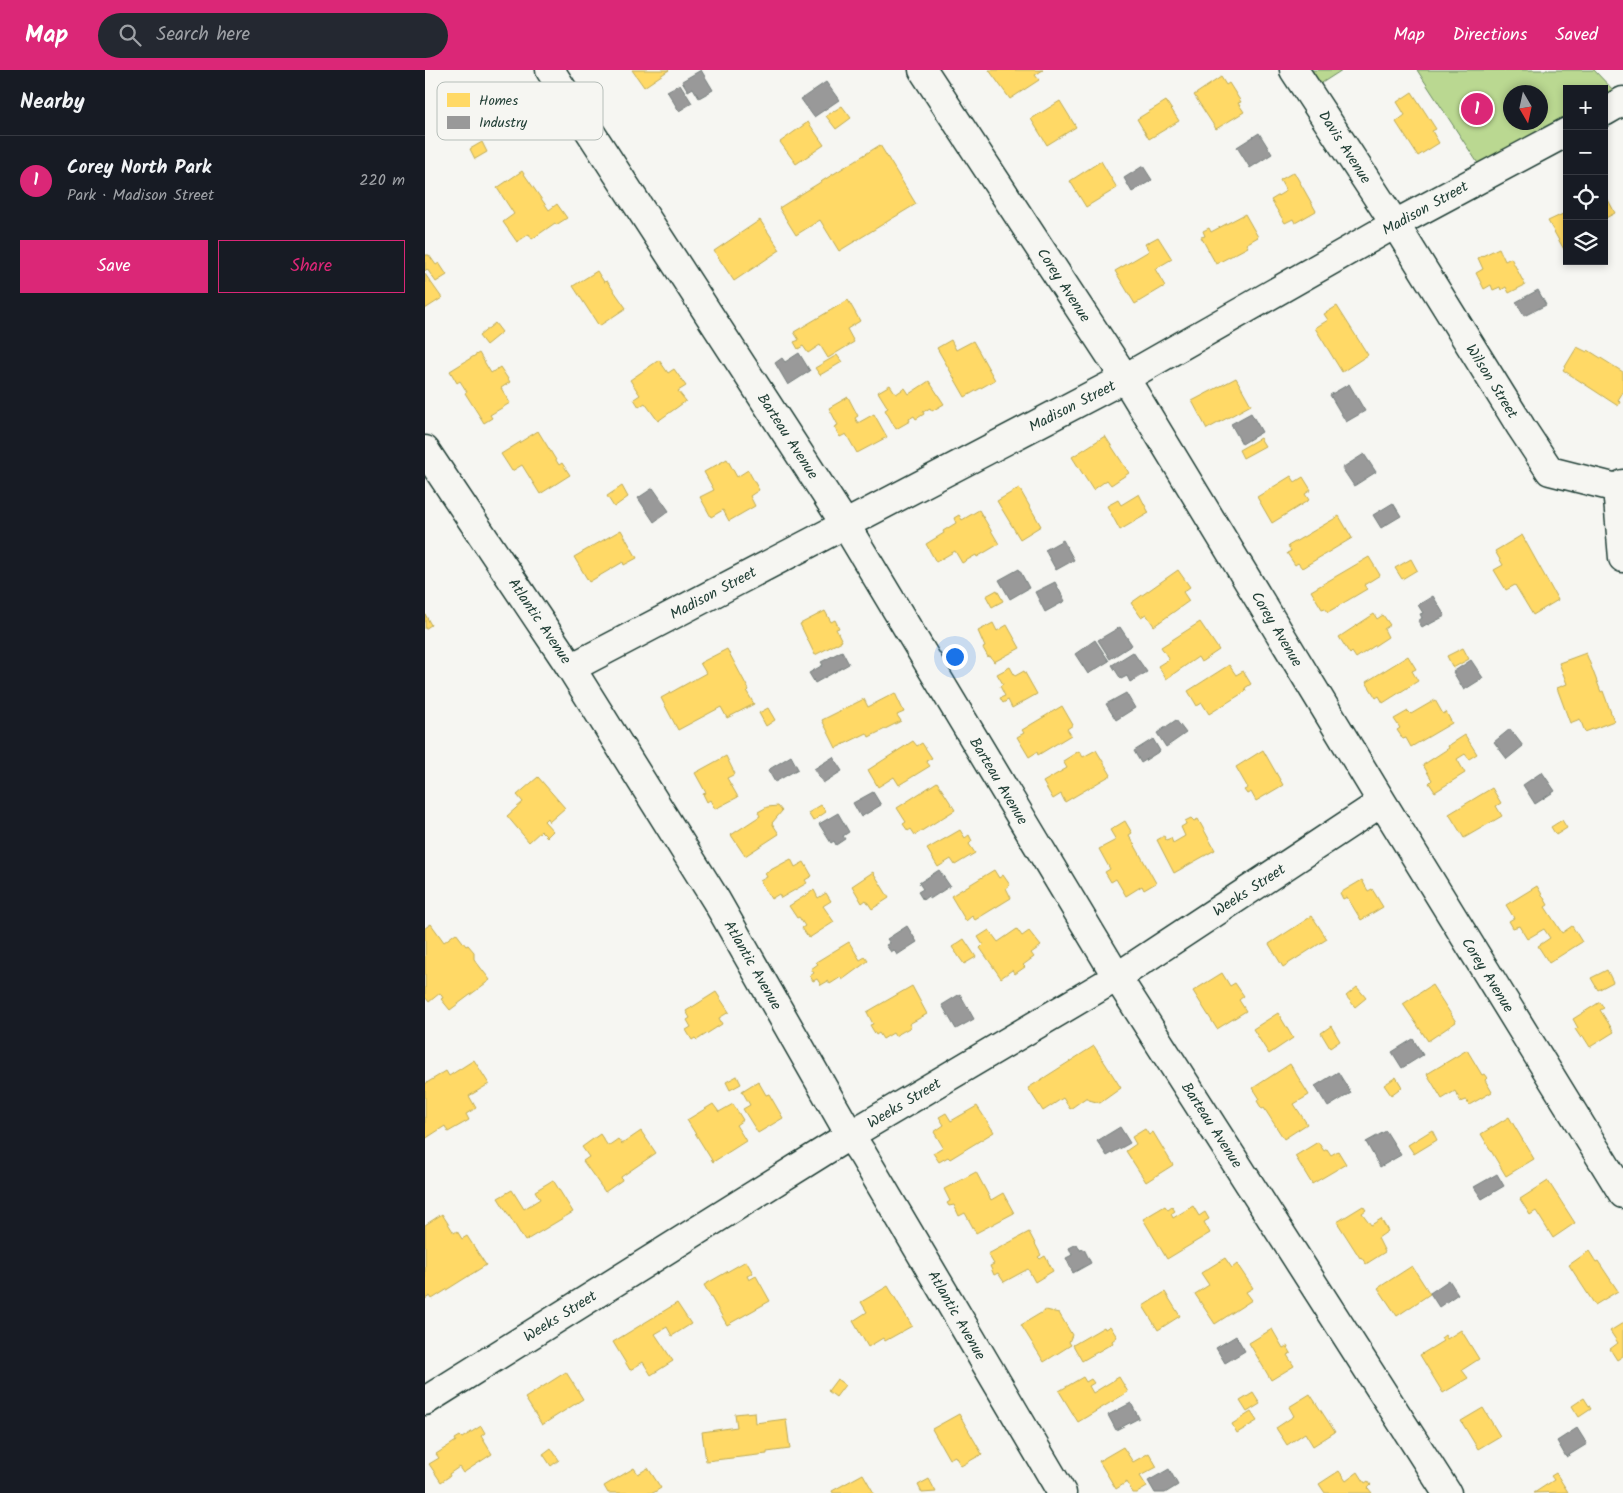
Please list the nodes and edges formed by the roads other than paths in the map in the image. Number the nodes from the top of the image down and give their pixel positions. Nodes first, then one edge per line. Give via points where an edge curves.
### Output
1 (550, 70) edge
2 (923, 70) edge
3 (1294, 70) edge
4 (558, 82) edge
5 (1623, 102) edge
6 (1608, 110) edge
7 (1563, 134) edge
8 (595, 140) edge
9 (1395, 224) junction
10 (1125, 378) junction
11 (425, 450) edge
12 (1620, 486) edge
13 (845, 524) junction
14 (1623, 558) edge
15 (571, 668) junction
16 (1382, 802) junction
17 (1117, 976) junction
18 (850, 1135) junction
19 (1623, 1194) edge
20 (425, 1401) edge
21 (1062, 1493) edge
22 (1447, 1493) edge

1 - 4 street, Barteau Avenue
2 - 10 street, Corey Avenue
3 - 9 street, Davis Avenue
5 - 6 street
7 - 9 street, Madison Street
8 - 13 street, Barteau Avenue
9 - 10 street, Madison Street
9 - 12 street, Wilson Street via 1550,471
10 - 13 street, Madison Street
10 - 16 street, Corey Avenue
11 - 15 street, Atlantic Avenue
12 - 14 street
13 - 15 street, Madison Street
13 - 17 street, Barteau Avenue
15 - 18 street, Atlantic Avenue via 716,900
16 - 17 street, Weeks Street
16 - 19 street, Corey Avenue
17 - 18 street, Weeks Street
17 - 22 street, Barteau Avenue
18 - 20 street, Weeks Street
18 - 21 street, Atlantic Avenue

